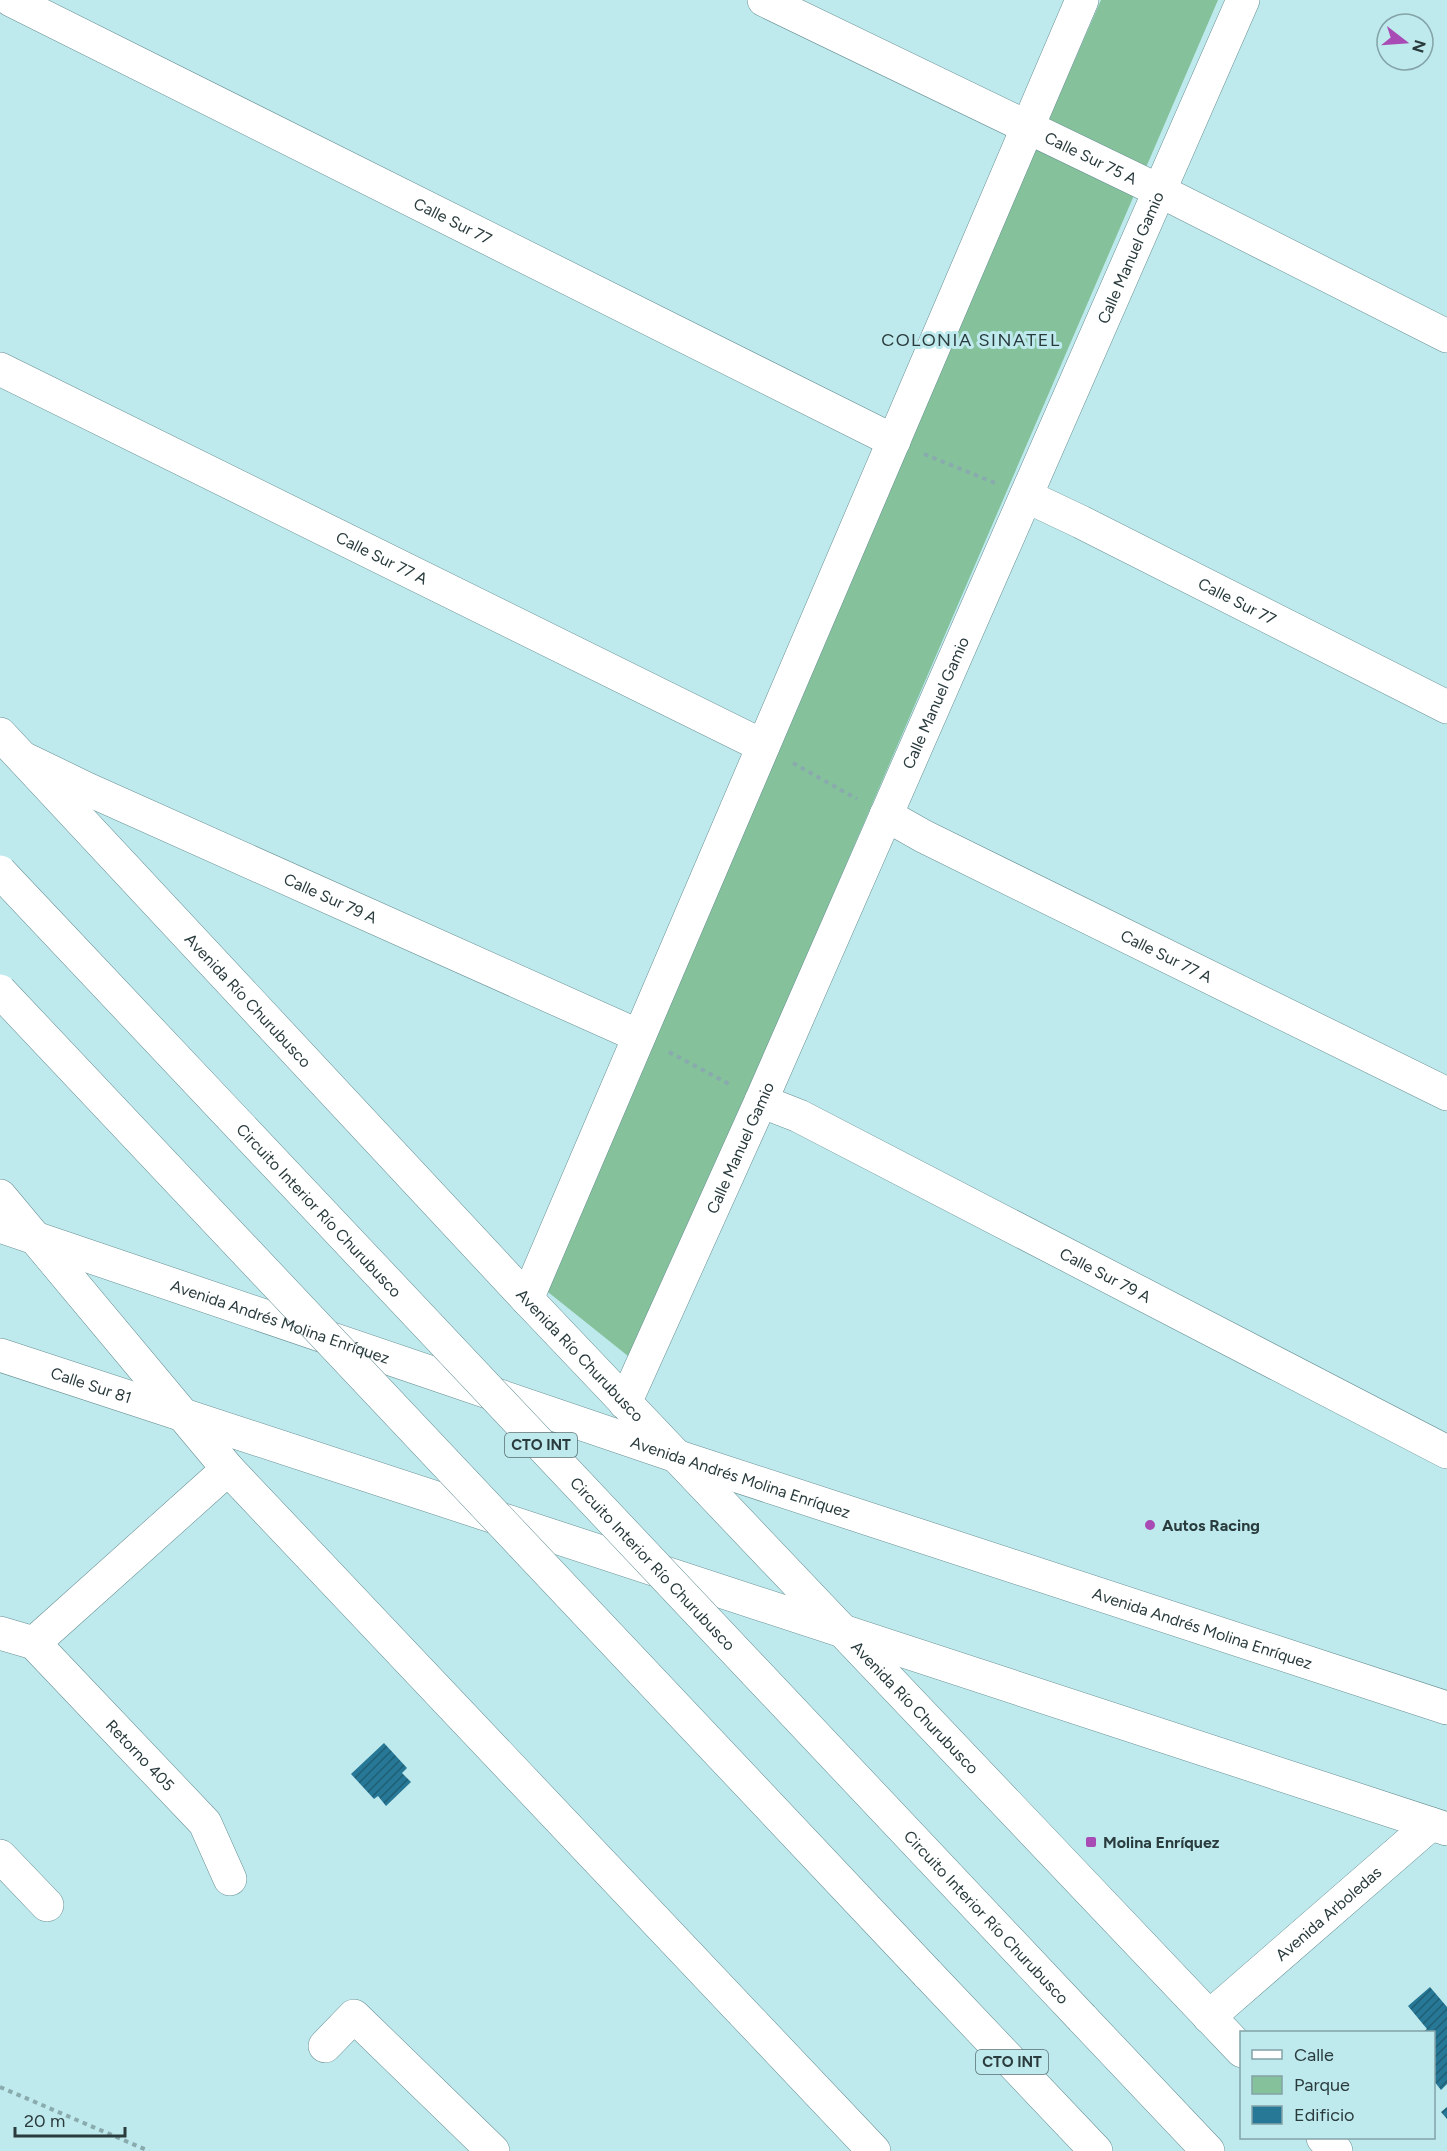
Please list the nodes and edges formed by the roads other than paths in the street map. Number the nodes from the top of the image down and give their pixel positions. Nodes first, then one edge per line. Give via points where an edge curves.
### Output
1 (11, 0) edge
2 (765, 0) edge
3 (1082, 0) edge
4 (1243, 0) edge
5 (1028, 128) junction
6 (1160, 190) junction
7 (1447, 336) edge
8 (0, 369) edge
9 (894, 441) junction
10 (1026, 496) junction
11 (1447, 707) edge
12 (0, 734) edge
13 (763, 746) junction
14 (23, 758) junction
15 (886, 815) junction
16 (0, 872) edge
17 (0, 991) edge
18 (639, 1036) junction
19 (1447, 1094) edge
20 (761, 1101) junction
21 (0, 1196) edge
22 (0, 1226) edge
23 (36, 1238) junction
24 (526, 1299) junction
25 (0, 1355) edge
26 (625, 1403) junction
27 (183, 1414) junction
28 (1447, 1452) edge
29 (676, 1456) junction
30 (228, 1469) junction
31 (843, 1630) junction
32 (0, 1633) edge
33 (34, 1643) junction
34 (1447, 1708) edge
35 (1442, 1820) edge
36 (0, 1856) edge
37 (230, 1879) dead end
38 (46, 1905) dead end
39 (1209, 2017) junction
40 (325, 2046) dead end
41 (1240, 2049) edge
42 (1324, 2139) edge
43 (493, 2151) edge
44 (874, 2151) edge
45 (1096, 2151) edge
46 (1208, 2151) edge
47 (1336, 2151) edge

1 - 9 main road, Calle Sur 77
2 - 5 main road, Calle Sur 75 A
3 - 5 main road
4 - 6 main road, Calle Manuel Gamio
5 - 6 main road, Calle Sur 75 A
5 - 9 main road
6 - 7 main road, Calle Sur 75 A
6 - 10 main road, Calle Manuel Gamio
8 - 13 main road, Calle Sur 77 A
9 - 13 main road
10 - 11 main road, Calle Sur 77
10 - 15 main road, Calle Manuel Gamio
12 - 14 main road, Avenida Río Churubusco
13 - 18 main road
14 - 18 main road, Calle Sur 79 A
14 - 24 main road, Avenida Río Churubusco
15 - 19 main road, Calle Sur 77 A
15 - 20 main road, Calle Manuel Gamio
16 - 46 main road, Circuito Interior Río Churubusco / CTO INT, bridge
17 - 45 main road, CTO INT, bridge
18 - 24 main road
20 - 26 main road, Calle Manuel Gamio
20 - 28 main road, Calle Sur 79 A via 799,1116
21 - 23 main road
22 - 23 main road
23 - 27 main road
23 - 29 main road, Avenida Andrés Molina Enríquez
24 - 26 main road, Avenida Río Churubusco
25 - 27 main road, Calle Sur 81
26 - 29 main road, Avenida Río Churubusco
27 - 30 main road
27 - 31 main road
29 - 31 main road, Avenida Río Churubusco
29 - 34 main road, Avenida Andrés Molina Enríquez
30 - 33 main road
30 - 44 main road
31 - 35 main road
31 - 39 main road, Avenida Río Churubusco
32 - 33 main road
33 - 37 main road, Retorno 405 via 205,1823
35 - 39 main road, Avenida Arboledas
36 - 38 main road
39 - 41 main road, Avenida Río Churubusco
40 - 43 main road via 354,2016
42 - 47 main road

